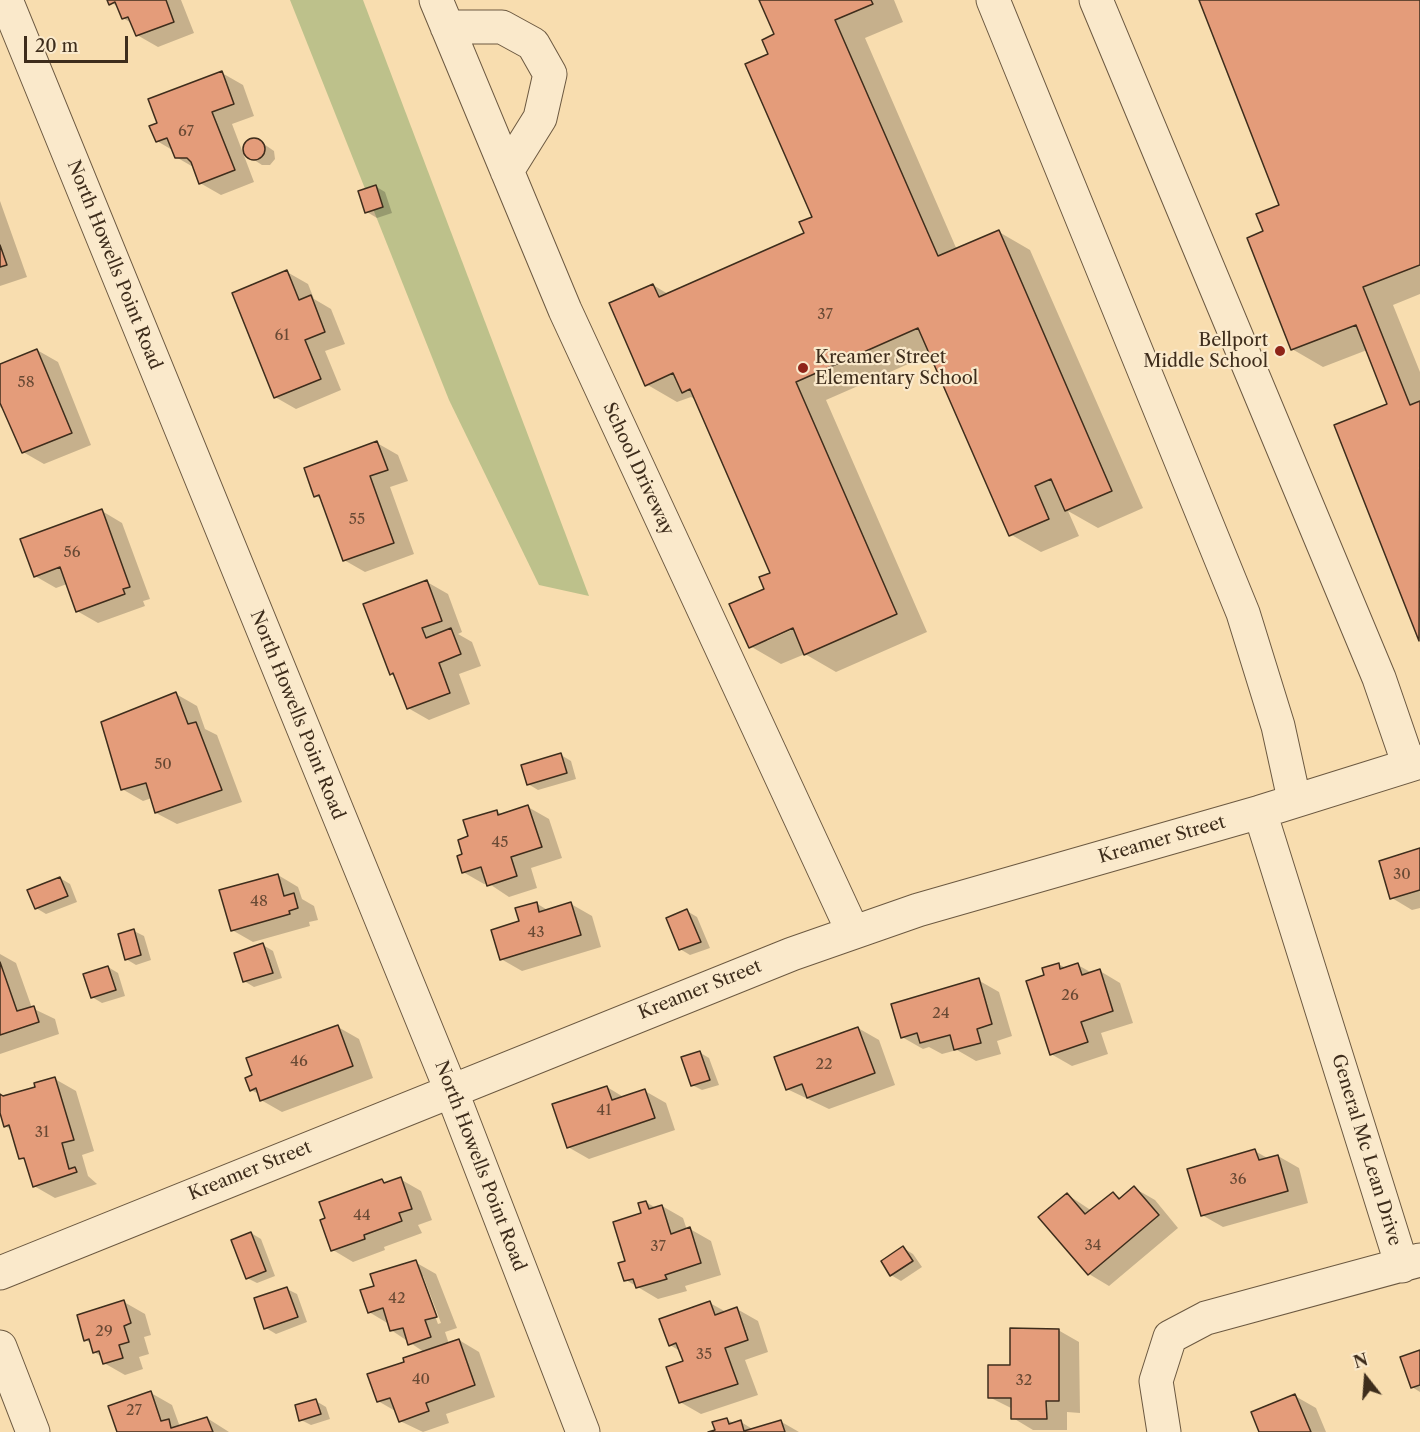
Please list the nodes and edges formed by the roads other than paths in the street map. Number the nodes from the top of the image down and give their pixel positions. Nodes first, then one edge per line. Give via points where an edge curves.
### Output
1 (6, 0) edge
2 (993, 0) edge
3 (1096, 0) edge
4 (442, 14) edge
5 (507, 171) junction
6 (1415, 763) edge
7 (1294, 799) junction
8 (1260, 812) junction
9 (853, 932) junction
10 (451, 1090) junction
11 (1411, 1263) edge
12 (0, 1273) edge
13 (0, 1347) edge
14 (33, 1432) edge
15 (584, 1432) edge
16 (1164, 1432) edge

1 - 10 street, North Howells Point Road
2 - 7 street via 1243,613 1278,726
3 - 6 street
4 - 5 street, School Driveway
4 - 5 street via 502,27 533,44 550,74 540,117
5 - 9 street, School Driveway via 569,320
6 - 7 street, Kreamer Street
7 - 8 street, Kreamer Street
8 - 9 street, Kreamer Street
8 - 11 street, General Mc Lean Drive
9 - 10 street, Kreamer Street
10 - 12 street, Kreamer Street
10 - 15 street, North Howells Point Road
11 - 16 street, General Mc Lean Drive via 1206,1318 1170,1336 1156,1382
13 - 14 street

